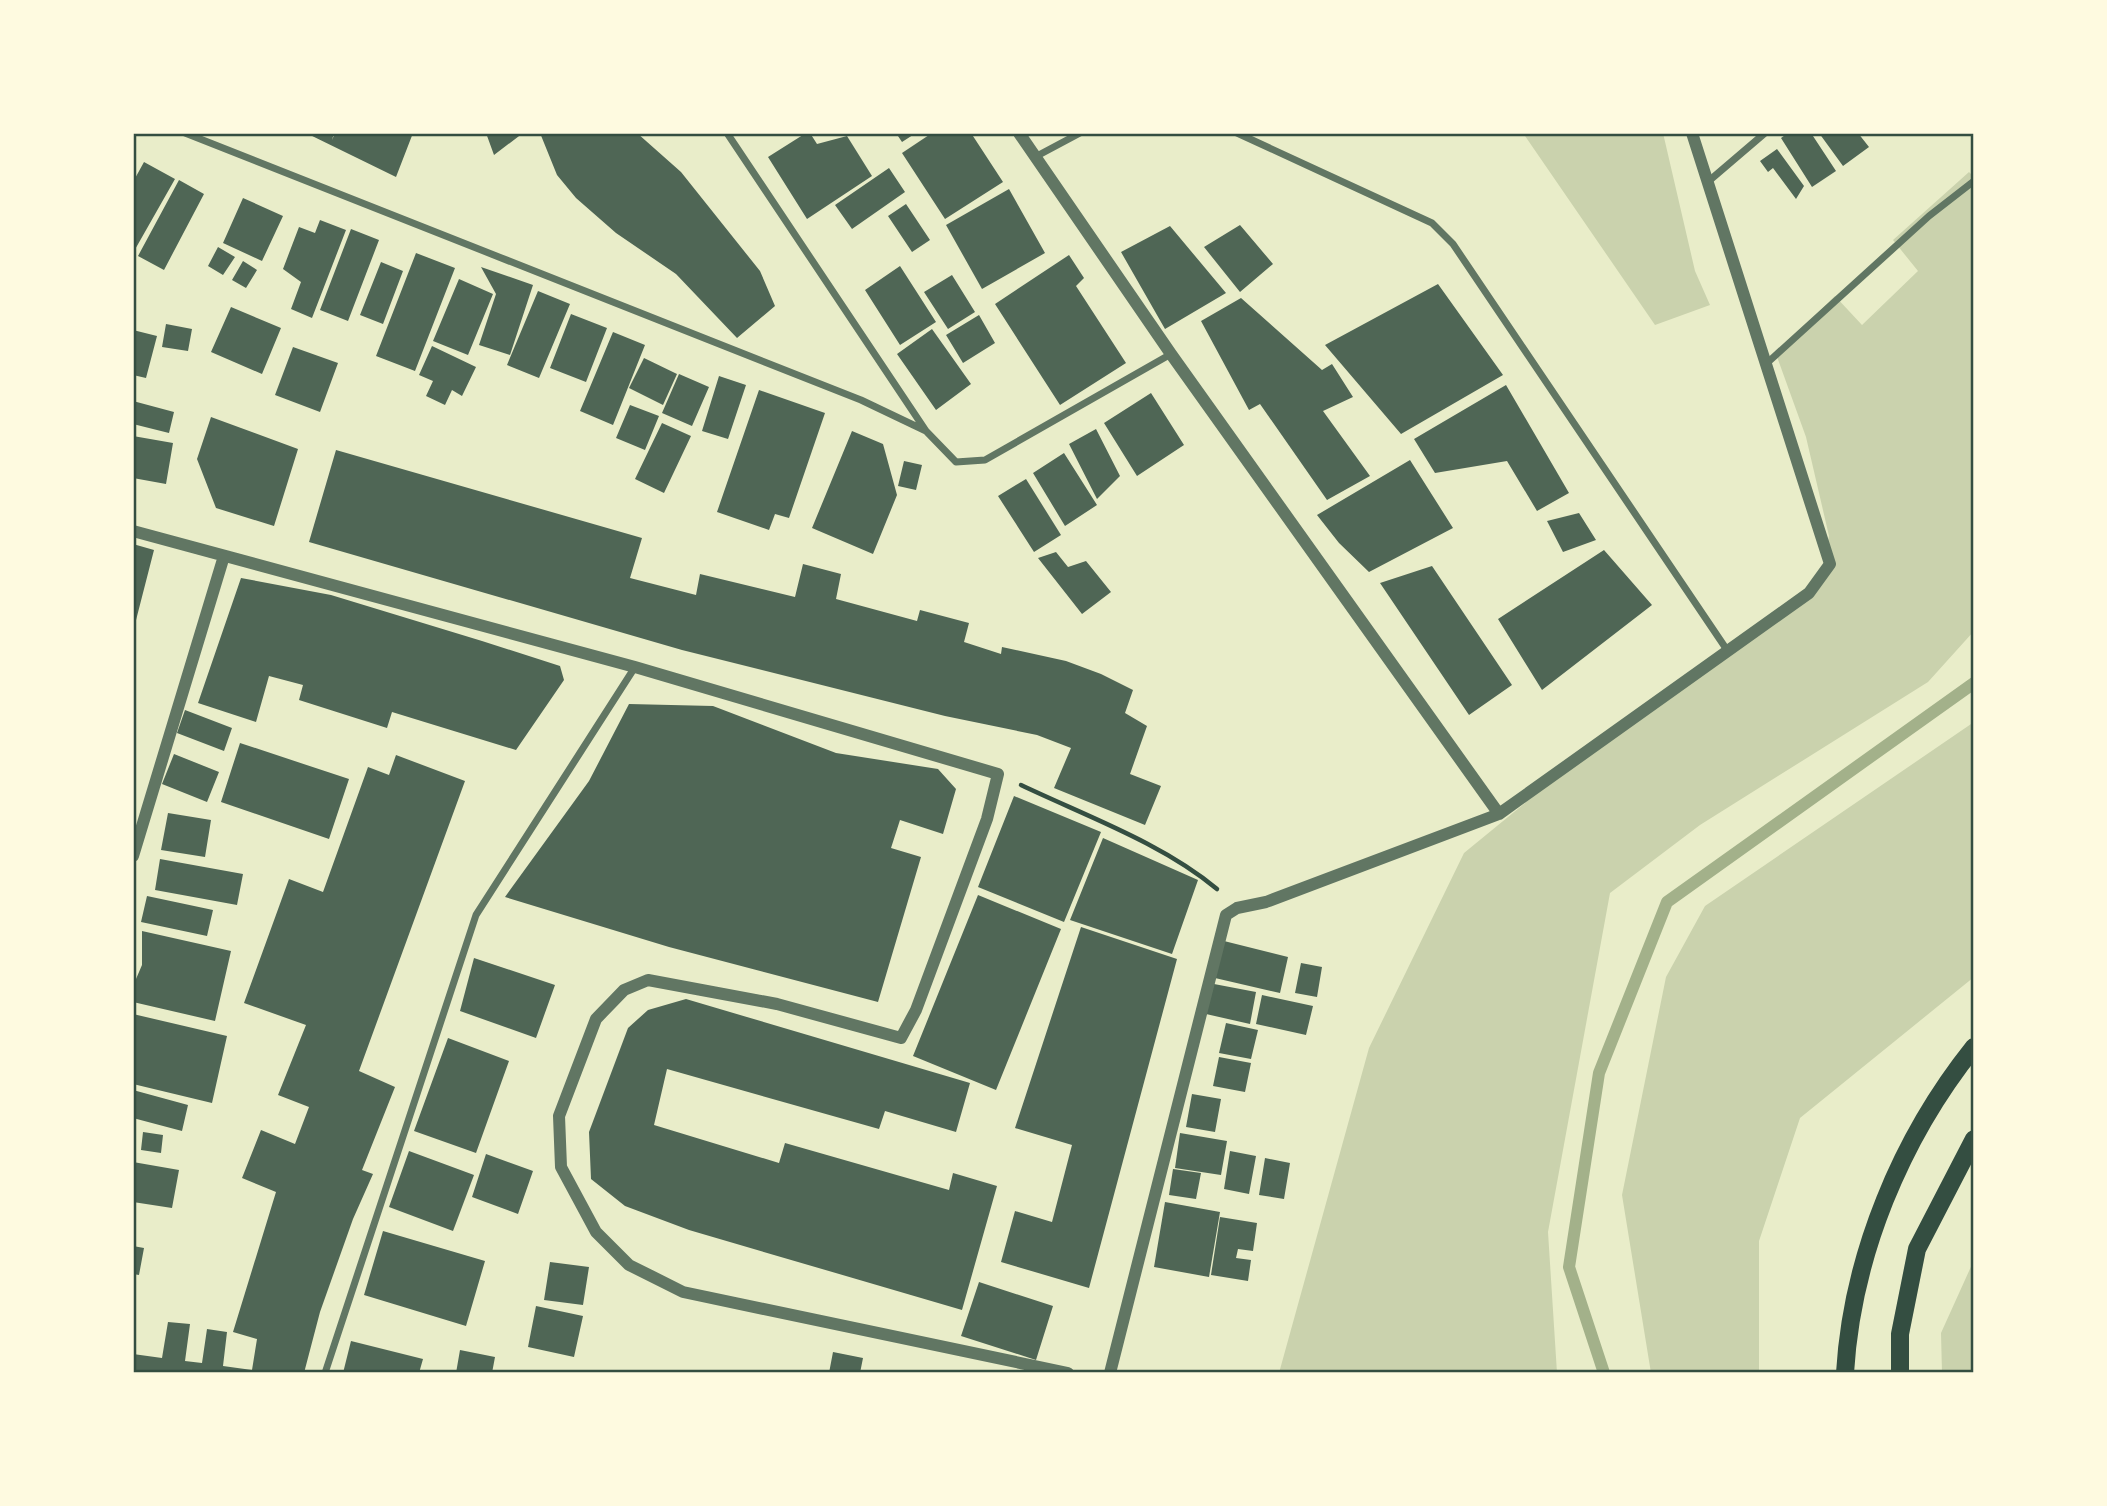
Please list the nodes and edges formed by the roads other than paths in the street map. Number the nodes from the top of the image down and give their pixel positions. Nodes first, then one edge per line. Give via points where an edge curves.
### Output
1 (185, 133) edge
2 (727, 133) edge
3 (1019, 133) edge
4 (1080, 133) edge
5 (1237, 133) edge
6 (1692, 133) edge
7 (1765, 133) edge
8 (1035, 158) junction
9 (1710, 180) junction
10 (1974, 181) edge
11 (1171, 354) junction
12 (1766, 364) junction
13 (926, 431) junction
14 (133, 531) edge
15 (224, 556) junction
16 (1727, 650) junction
17 (635, 667) junction
18 (1499, 814) junction
19 (133, 856) edge
20 (1974, 1046) edge
21 (1974, 1139) edge
22 (325, 1373) edge
23 (1068, 1373) edge
24 (1110, 1373) edge
25 (1845, 1373) edge
26 (1900, 1373) edge

1 - 13 street via 861,400
2 - 13 street
3 - 8 street
4 - 8 street
5 - 16 street via 1432,223 1453,244
6 - 9 street
7 - 9 street
8 - 11 street
9 - 12 street
10 - 12 street
11 - 13 street via 985,460 956,462
11 - 18 street
12 - 16 street via 1830,564 1809,593
14 - 15 street
15 - 17 street
15 - 19 street
16 - 18 street
17 - 22 street via 476,915
17 - 23 street via 998,774 987,819 916,1010 901,1038 777,1004 648,980 624,990 596,1019 559,1116 561,1167 596,1232 629,1265 683,1292
18 - 24 street via 1226,915
20 - 25 main road via 1920,1122 1873,1231 1848,1322
21 - 26 main road via 1917,1249 1900,1334

